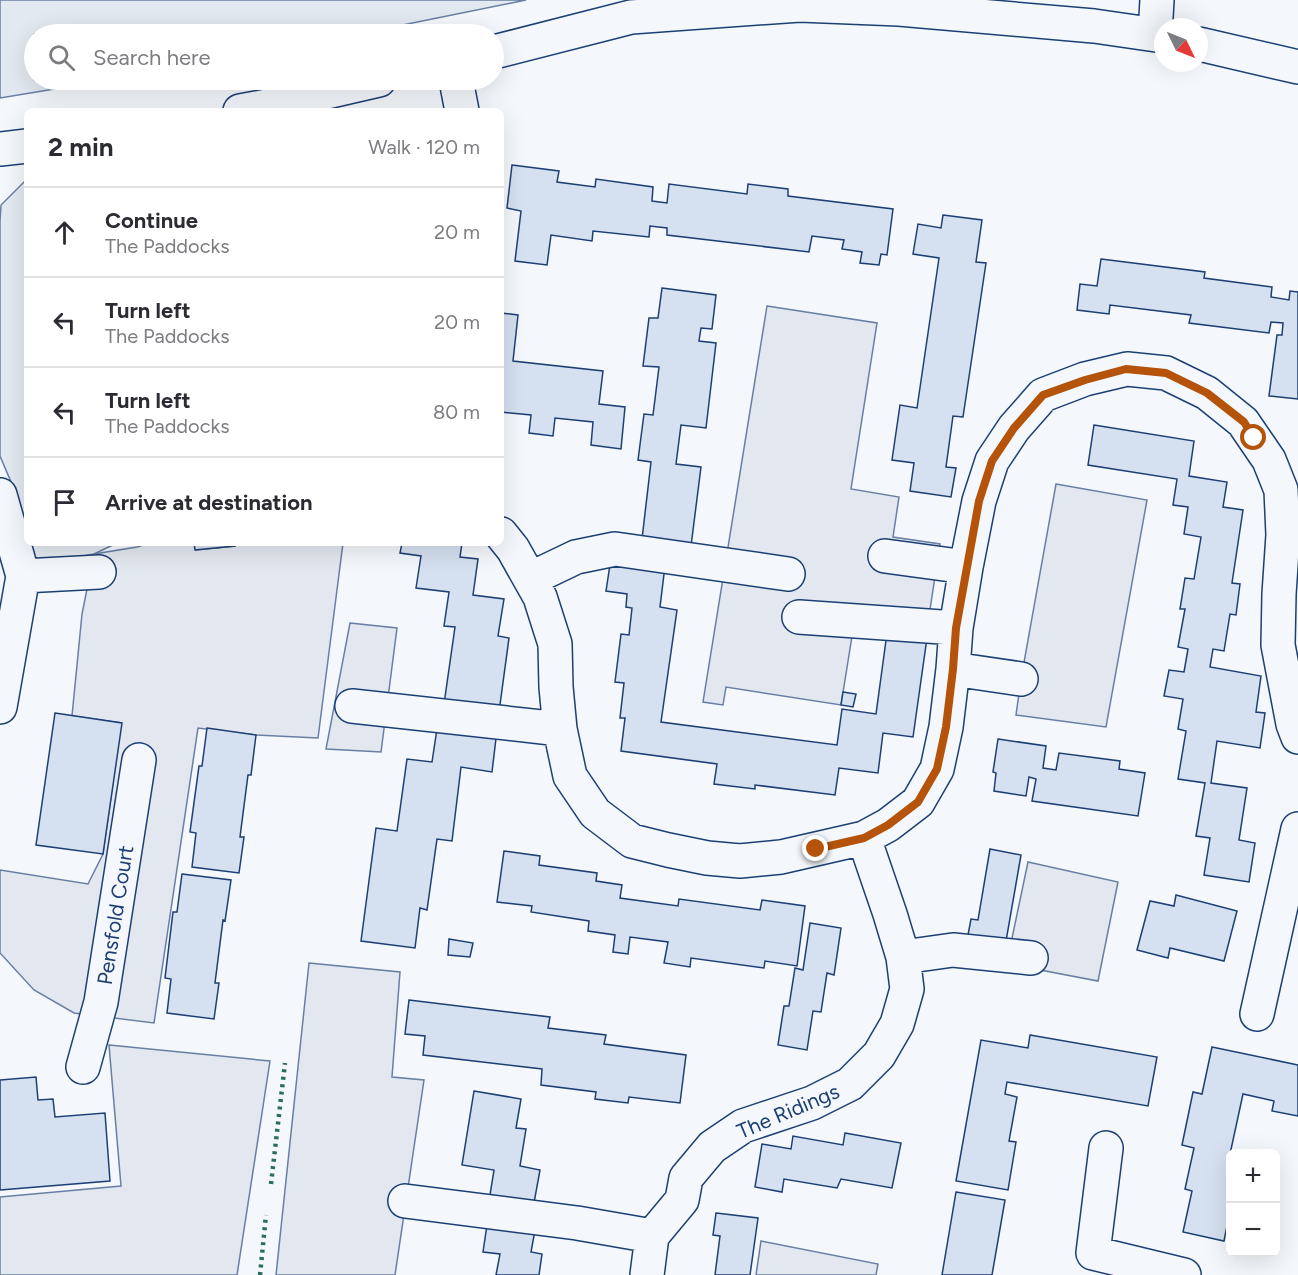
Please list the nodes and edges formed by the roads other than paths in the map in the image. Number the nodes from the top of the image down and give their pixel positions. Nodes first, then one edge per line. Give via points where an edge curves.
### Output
1 (1157, 0) edge
2 (1158, 18) edge
3 (1154, 34) edge
4 (1208, 46) edge
5 (504, 49) edge
6 (1298, 67) edge
7 (336, 90) edge
8 (458, 90) edge
9 (256, 108) edge
10 (461, 108) edge
11 (24, 146) edge
12 (0, 149) edge
13 (1290, 491) edge
14 (0, 495) edge
15 (504, 538) edge
16 (885, 556) dead end
17 (966, 567) junction
18 (99, 572) dead end
19 (788, 574) dead end
20 (22, 576) junction
21 (530, 579) junction
22 (799, 617) dead end
23 (956, 628) junction
24 (953, 669) junction
25 (1020, 679) dead end
26 (352, 706) dead end
27 (0, 707) edge
28 (560, 729) junction
29 (1298, 737) edge
30 (139, 760) dead end
31 (1298, 830) edge
32 (864, 838) junction
33 (903, 957) junction
34 (1031, 958) dead end
35 (1257, 1014) dead end
36 (82, 1067) dead end
37 (1106, 1148) dead end
38 (405, 1201) dead end
39 (652, 1236) junction
40 (647, 1275) edge
41 (1184, 1275) edge

1 - 2 street
3 - 5 street via 899,9 800,5 631,17
4 - 6 street
7 - 9 street
8 - 10 street
11 - 12 street
13 - 17 street via 1244,422 1207,393 1166,373 1126,369 1043,395 1014,428 992,461 979,501
13 - 29 street via 1283,535 1278,645
14 - 20 street
15 - 21 street
16 - 17 street
17 - 23 street
18 - 20 street
19 - 21 street via 615,549 576,557
20 - 27 street
21 - 28 street via 555,644
22 - 23 street
23 - 24 street
24 - 25 street
24 - 32 street via 937,769 918,802
26 - 28 street
28 - 32 street via 570,776 595,813 632,841 707,858 740,861
30 - 36 street, Pensfold Court via 101,1002
31 - 35 street
32 - 33 street, The Ridings
33 - 34 street via 953,950
33 - 39 street, The Ridings via 907,989 897,1024 879,1055 850,1084 812,1103 743,1126 712,1147 686,1178 682,1200
37 - 41 street via 1093,1253
38 - 39 street
39 - 40 street

